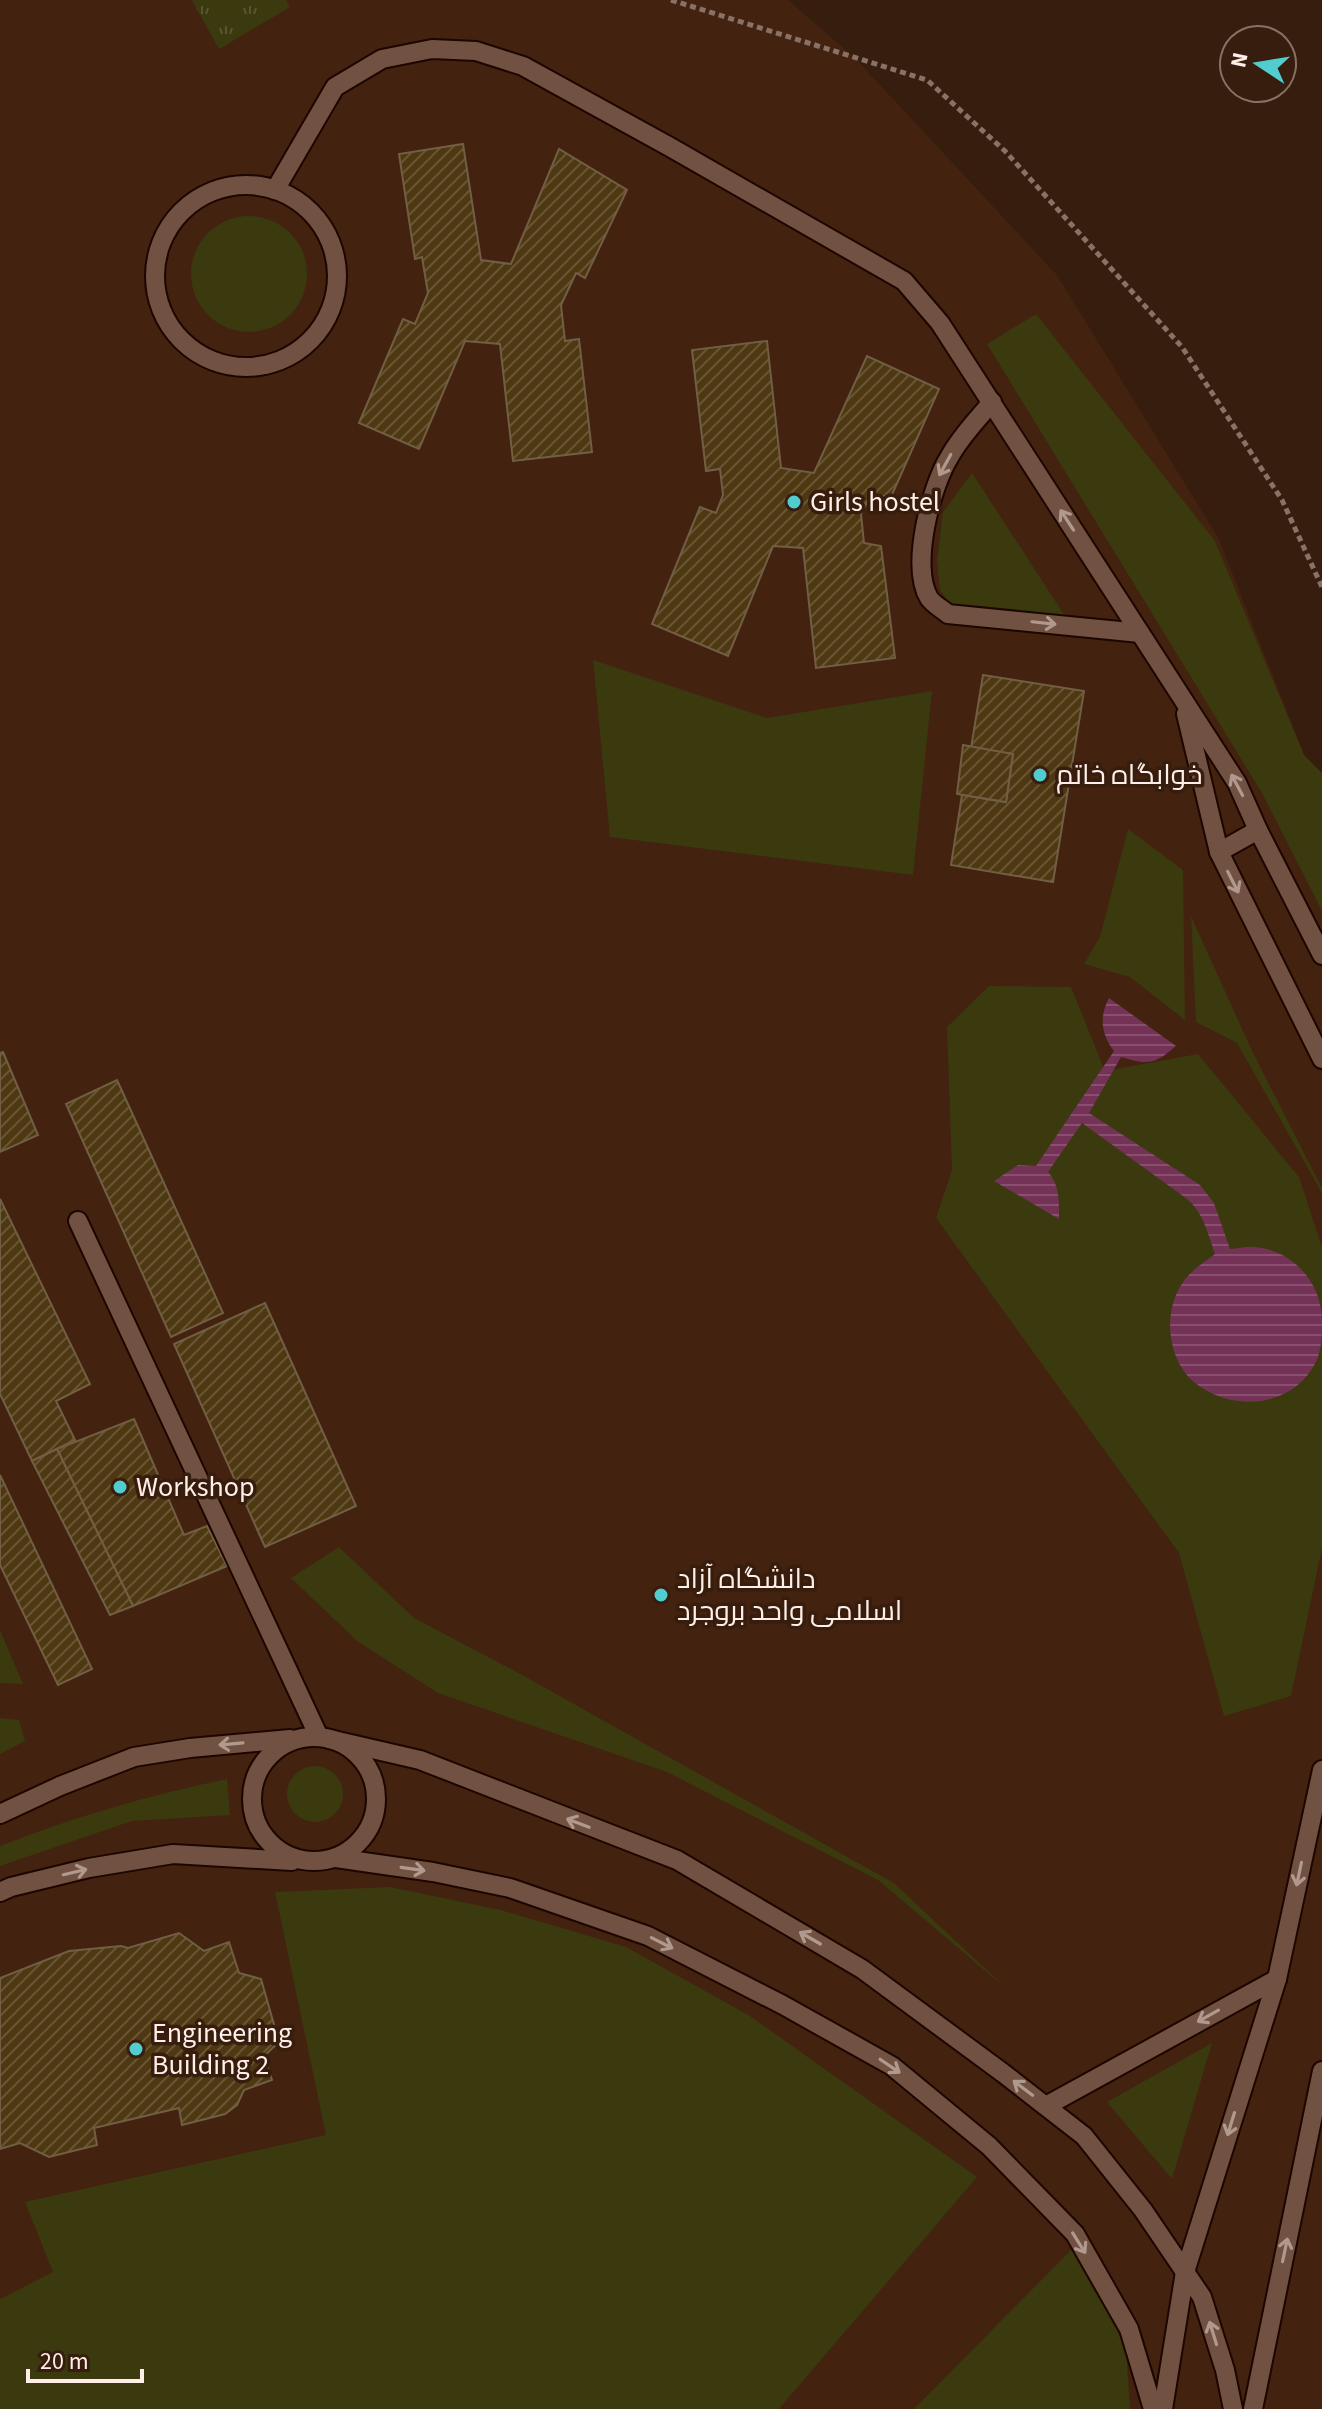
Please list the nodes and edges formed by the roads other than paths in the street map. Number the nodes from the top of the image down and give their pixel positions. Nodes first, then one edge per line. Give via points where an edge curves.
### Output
1 (275, 190) junction
2 (992, 402) junction
3 (1140, 633) junction
4 (1183, 699) junction
5 (1258, 830) junction
6 (1219, 852) junction
7 (1322, 955) edge
8 (1322, 1059) edge
9 (78, 1221) dead end
10 (319, 1738) junction
11 (1322, 1770) edge
12 (0, 1814) edge
13 (336, 1858) junction
14 (307, 1862) junction
15 (0, 1892) edge
16 (1277, 1979) junction
17 (1322, 2071) edge
18 (1046, 2106) junction
19 (1185, 2272) junction
20 (1153, 2409) edge
21 (1163, 2409) edge
22 (1233, 2409) edge
23 (1253, 2409) edge

1 - 1 lane via 231,185 201,196 177,216 160,244 154,274 159,306 174,333 198,355 227,366 256,368 283,360 307,344 325,322 336,295 337,266 330,238 314,214
1 - 2 lane via 335,87 382,59 432,49 476,51 523,66 904,281 940,323
3 -> 2 lane
2 -> 3 lane via 938,478 924,529 922,580 930,600 948,614
3 - 4 lane
5 -> 4 lane via 1237,783
4 - 6 lane
5 - 6 lane
5 - 7 lane
6 -> 8 lane
9 - 10 lane
10 -> 12 lane via 134,1757
10 - 13 lane via 347,1746 362,1759 376,1795 366,1833
10 - 14 lane via 291,1741 276,1751 263,1764 252,1798 258,1825 274,1847
18 -> 10 lane via 862,1969 677,1860 420,1760
11 -> 16 lane
13 - 14 lane
13 -> 20 lane via 510,1888 648,1936 892,2066 989,2146 1075,2234 1129,2329
15 -> 14 lane via 89,1868 173,1854
16 -> 18 lane
16 -> 19 lane
23 -> 17 lane
18 - 19 lane via 1084,2136
19 - 21 lane
22 -> 19 lane via 1202,2297

